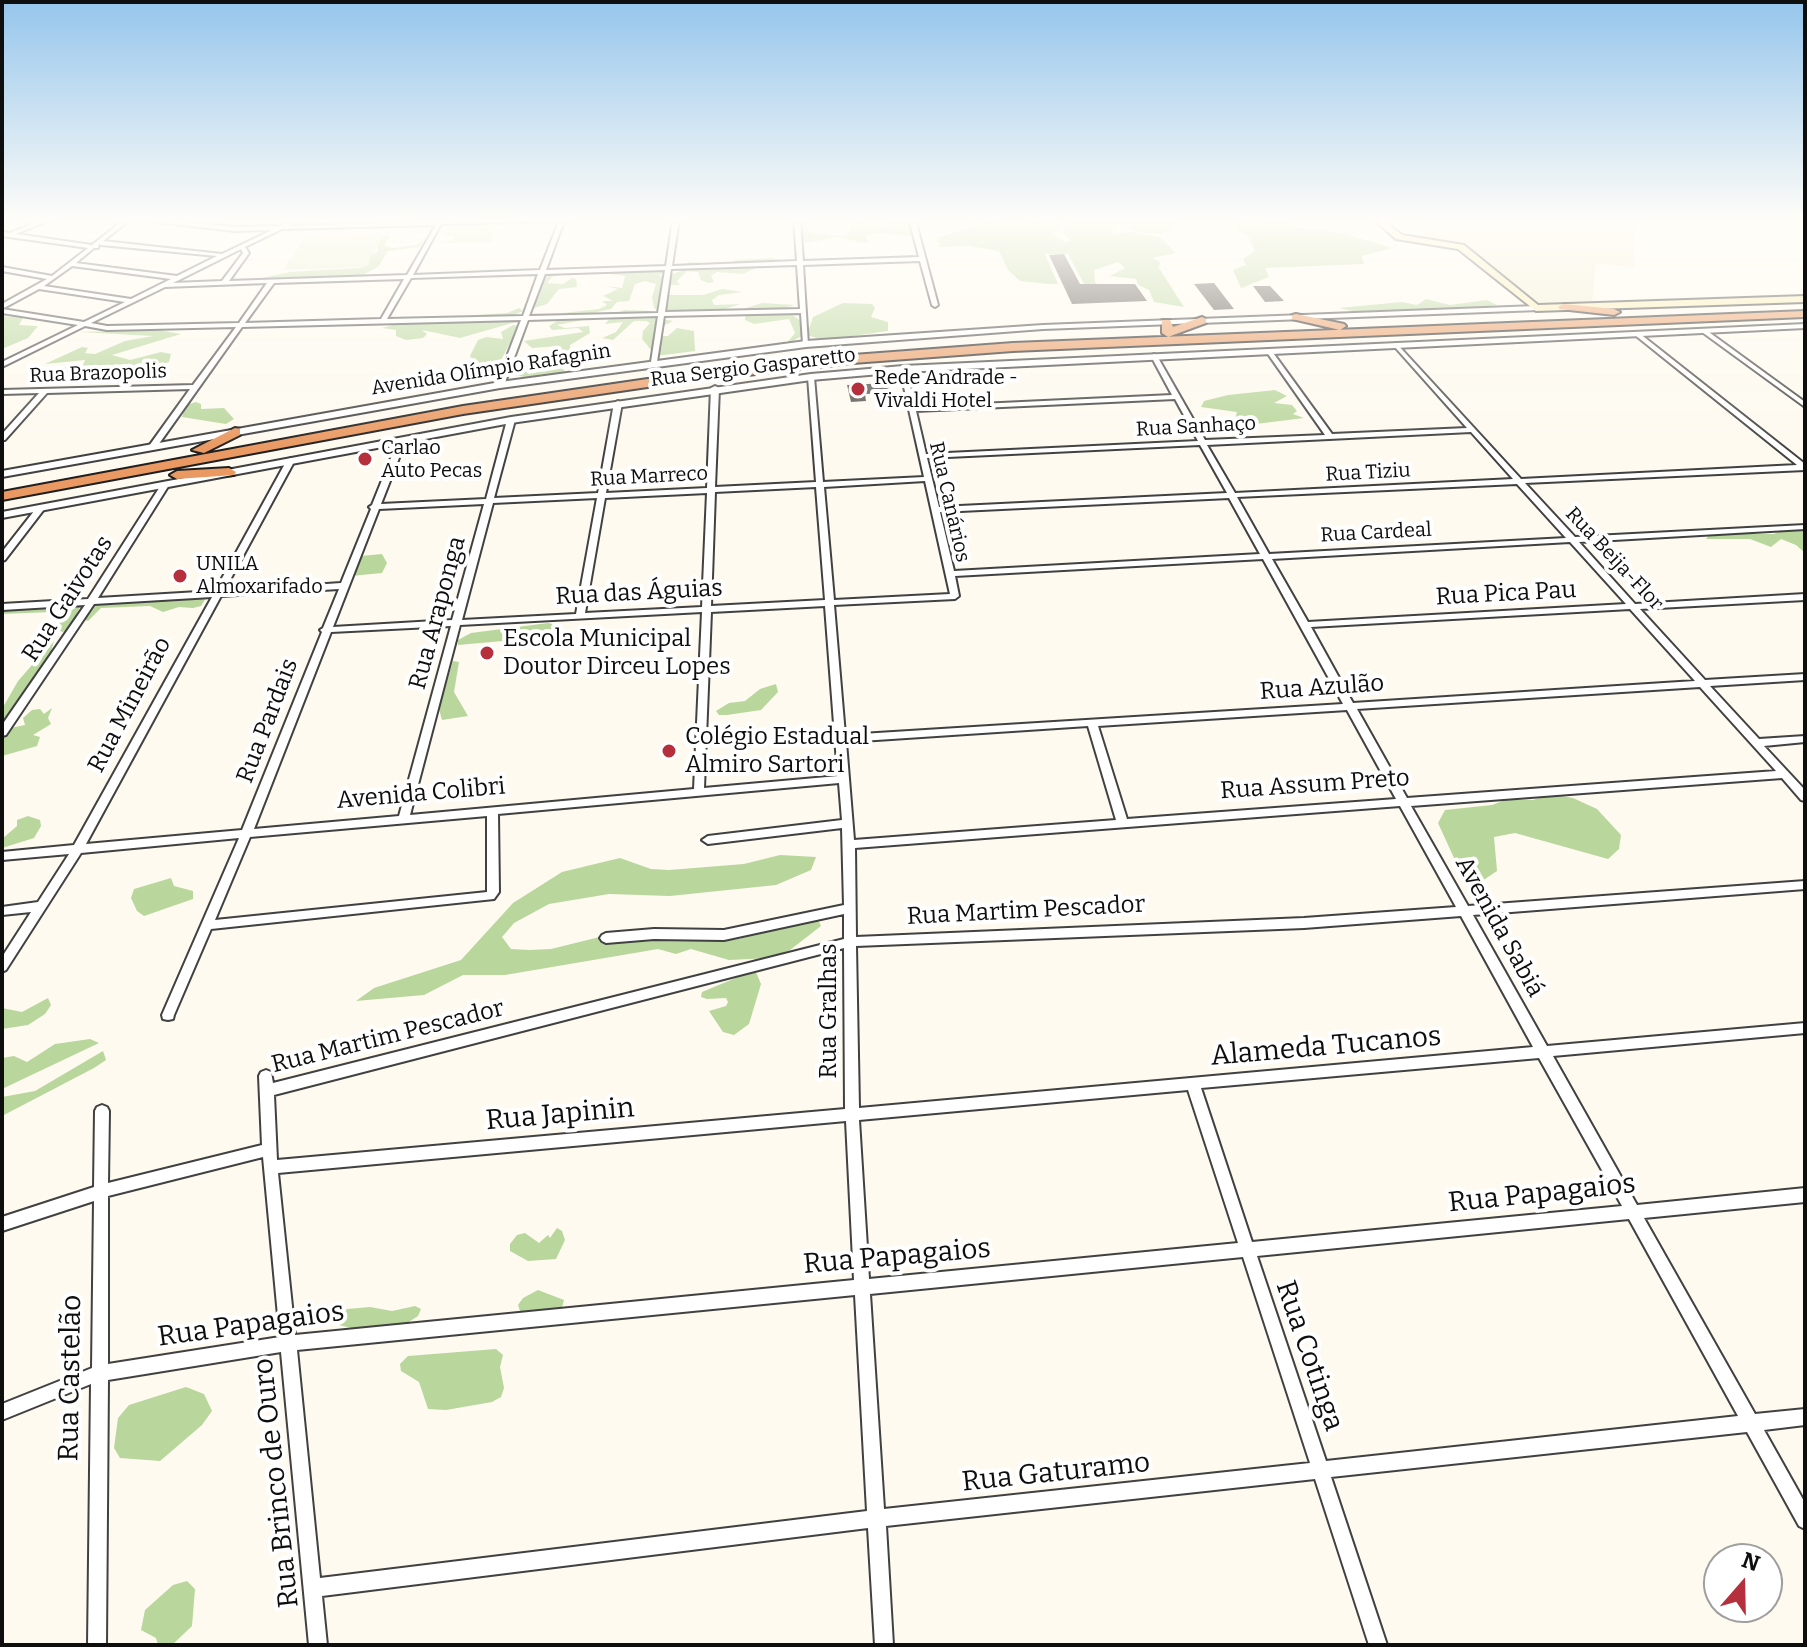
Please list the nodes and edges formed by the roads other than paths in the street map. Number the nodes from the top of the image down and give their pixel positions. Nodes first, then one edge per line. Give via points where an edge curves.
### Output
1 (24, 296) edge
2 (97, 296) edge
3 (141, 296) edge
4 (262, 296) edge
5 (397, 296) edge
6 (534, 296) edge
7 (664, 296) edge
8 (802, 296) edge
9 (932, 296) edge
10 (1521, 296) edge
11 (1805, 299) edge
12 (131, 301) junction
13 (935, 305) dead end
14 (1564, 307) junction
15 (1536, 308) junction
16 (1805, 308) edge
17 (2, 309) edge
18 (803, 311) junction
19 (1629, 314) junction
20 (1805, 314) edge
21 (662, 315) junction
22 (1296, 317) junction
23 (527, 318) junction
24 (383, 321) junction
25 (1202, 321) joint
26 (242, 325) junction
27 (1340, 326) junction
28 (1805, 326) edge
29 (81, 327) junction
30 (1500, 327) junction
31 (1167, 328) junction
32 (1704, 331) junction
33 (1637, 334) junction
34 (806, 344) junction
35 (1417, 344) junction
36 (1396, 345) junction
37 (1269, 351) junction
38 (1154, 356) junction
39 (654, 362) junction
40 (2, 365) edge
41 (784, 366) junction
42 (903, 369) junction
43 (857, 373) junction
44 (811, 377) junction
45 (500, 385) junction
46 (195, 387) junction
47 (715, 388) junction
48 (45, 391) junction
49 (2, 392) edge
50 (1177, 397) junction
51 (618, 403) junction
52 (1805, 405) edge
53 (911, 409) junction
54 (511, 420) junction
55 (1471, 430) junction
56 (235, 432) junction
57 (1330, 437) junction
58 (2, 438) edge
59 (402, 440) junction
60 (1203, 443) junction
61 (153, 446) junction
62 (193, 452) junction
63 (922, 456) junction
64 (291, 460) junction
65 (1804, 468) edge
66 (229, 472) junction
67 (2, 474) edge
68 (927, 479) junction
69 (1517, 481) junction
70 (58, 485) junction
71 (165, 485) junction
72 (820, 485) junction
73 (2, 487) edge
74 (710, 491) junction
75 (600, 495) junction
76 (1232, 495) junction
77 (2, 496) edge
78 (489, 501) junction
79 (373, 507) junction
80 (41, 508) junction
81 (934, 510) junction
82 (2, 515) edge
83 (1805, 527) edge
84 (1572, 540) junction
85 (1266, 557) junction
86 (2, 558) edge
87 (949, 574) junction
88 (342, 586) junction
89 (216, 593) junction
90 (955, 596) joint
91 (1805, 597) edge
92 (91, 602) junction
93 (829, 603) junction
94 (2, 607) edge
95 (1634, 607) junction
96 (705, 610) junction
97 (580, 616) junction
98 (456, 623) junction
99 (1304, 625) junction
100 (325, 630) junction
101 (1805, 677) edge
102 (1703, 684) junction
103 (1350, 706) junction
104 (1092, 723) junction
105 (2, 733) edge
106 (841, 739) junction
107 (1805, 739) edge
108 (1756, 743) junction
109 (1784, 774) junction
110 (844, 779) junction
111 (699, 792) junction
112 (1805, 797) edge
113 (1402, 800) junction
114 (492, 810) junction
115 (404, 817) junction
116 (1122, 822) junction
117 (848, 823) junction
118 (247, 832) junction
119 (708, 840) dead end
120 (849, 844) junction
121 (78, 849) junction
122 (2, 856) edge
123 (1805, 885) edge
124 (41, 906) junction
125 (850, 908) junction
126 (1464, 910) junction
127 (2, 911) edge
128 (206, 925) junction
129 (606, 938) dead end
130 (850, 942) junction
131 (2, 967) edge
132 (168, 1015) dead end
133 (1805, 1028) edge
134 (1543, 1052) junction
135 (266, 1084) joint
136 (1193, 1084) junction
137 (102, 1111) dead end
138 (852, 1115) junction
139 (269, 1149) junction
140 (272, 1167) junction
141 (100, 1192) junction
142 (1805, 1195) edge
143 (1632, 1211) junction
144 (2, 1224) edge
145 (1246, 1250) junction
146 (860, 1286) junction
147 (289, 1343) junction
148 (97, 1374) junction
149 (2, 1412) edge
150 (1805, 1417) edge
151 (1751, 1423) junction
152 (1321, 1472) junction
153 (874, 1519) junction
154 (1805, 1520) edge
155 (313, 1588) junction
156 (97, 1645) edge
157 (318, 1645) edge
158 (884, 1645) edge
159 (1378, 1645) edge

1 - 17 street
2 - 12 street
3 - 12 street
4 - 26 street
5 - 24 street
6 - 23 street
7 - 21 street
8 - 18 street
9 - 13 street
10 - 15 main road
11 - 14 main road
12 - 29 street
14 - 15 main road
14 - 19 highway
15 - 22 street
16 - 19 highway
17 - 29 street
18 - 21 street
18 - 34 street
19 - 27 highway
20 - 30 highway
21 - 23 street
21 - 39 street
22 - 25 street
22 - 27 highway
23 - 24 street
23 - 45 street
24 - 26 street
25 - 31 highway
26 - 29 street
26 - 46 street
27 - 31 highway
28 - 32 street, Rua Sergio Gasparetto
29 - 40 street
30 - 35 highway
30 - 41 highway via 1013,347
31 - 34 street, Avenida Olímpio Rafagnin via 992,330
31 - 62 highway via 841,351 631,377
32 - 33 street, Rua Sergio Gasparetto
32 - 52 street
33 - 35 street, Rua Sergio Gasparetto
33 - 65 street
34 - 39 street, Avenida Olímpio Rafagnin
35 - 36 street, Rua Sergio Gasparetto
36 - 37 street, Rua Sergio Gasparetto
36 - 55 street, Rua Beija-Flor
37 - 38 street, Rua Sergio Gasparetto
37 - 57 street
38 - 42 street, Rua Sergio Gasparetto
38 - 50 street, Avenida Sabiá
39 - 45 street, Avenida Olímpio Rafagnin
41 - 43 highway
41 - 70 highway via 477,408
42 - 43 street, Rua Sergio Gasparetto
42 - 53 street, Rua Canários
43 - 44 street, Rua Sergio Gasparetto
44 - 47 street, Rua Sergio Gasparetto
44 - 72 street, Rua Gralhas
45 - 56 street, Avenida Olímpio Rafagnin
46 - 48 street, Rua Brazopolis
46 - 61 street
47 - 51 street, Rua Sergio Gasparetto
47 - 74 street
48 - 49 street, Rua Brazopolis
48 - 58 street
50 - 53 street
50 - 60 street, Avenida Sabiá
51 - 54 street, Rua Sergio Gasparetto
51 - 75 street
53 - 63 street, Rua Canários
54 - 59 street, Rua Sergio Gasparetto
54 - 78 street, Rua Araponga
55 - 57 street, Rua Sanhaço
55 - 69 street, Rua Beija-Flor
56 - 61 street, Avenida Olímpio Rafagnin
56 - 62 highway
57 - 60 street, Rua Sanhaço
59 - 64 street, Rua Sergio Gasparetto
59 - 79 street, Rua Pardais
60 - 63 street, Rua Sanhaço
60 - 76 street, Avenida Sabiá
61 - 67 street, Avenida Olímpio Rafagnin
62 - 73 highway
63 - 68 street, Rua Canários
64 - 66 street, Rua Sergio Gasparetto
64 - 89 street, Rua Mineirão
65 - 69 street, Rua Tiziu
66 - 70 highway
66 - 71 street, Rua Sergio Gasparetto
68 - 72 street, Rua Marreco
68 - 81 street, Rua Canários
69 - 76 street, Rua Tiziu
69 - 84 street, Rua Beija-Flor
70 - 77 highway
71 - 80 street, Rua Sergio Gasparetto
71 - 92 street, Rua Gaivotas
72 - 74 street, Rua Marreco
72 - 93 street, Rua Gralhas
74 - 75 street, Rua Marreco
74 - 96 street
75 - 78 street, Rua Marreco
75 - 97 street
76 - 81 street, Rua Tiziu
76 - 85 street, Avenida Sabiá
78 - 79 street, Rua Marreco
78 - 98 street, Rua Araponga
79 - 88 street, Rua Pardais
80 - 82 street, Rua Sergio Gasparetto
80 - 86 street
81 - 87 street, Rua Canários
83 - 84 street, Rua Cardeal
84 - 85 street, Rua Cardeal
84 - 95 street, Rua Beija-Flor
85 - 87 street, Rua Cardeal
85 - 99 street, Avenida Sabiá
87 - 90 street, Rua Canários
88 - 89 street
88 - 100 street, Rua Pardais
89 - 92 street
89 - 121 street, Rua Mineirão
90 - 93 street, Rua das Águias
91 - 95 street, Rua Pica Pau
92 - 94 street
92 - 105 street, Rua Gaivotas
93 - 96 street, Rua das Águias
93 - 106 street, Rua Gralhas
95 - 99 street, Rua Pica Pau
95 - 102 street, Rua Beija-Flor
96 - 97 street, Rua das Águias
96 - 111 street
97 - 98 street, Rua das Águias
98 - 100 street, Rua das Águias
98 - 115 street, Rua Araponga
99 - 103 street, Avenida Sabiá
100 - 118 street, Rua Pardais
101 - 102 street, Rua Azulão
102 - 103 street, Rua Azulão
102 - 108 street, Rua Beija-Flor
103 - 104 street, Rua Azulão
103 - 113 street, Avenida Sabiá
104 - 106 street, Rua Azulão
104 - 116 street
106 - 110 street, Rua Gralhas
107 - 108 street
108 - 109 street, Rua Beija-Flor
109 - 112 street, Rua Beija-Flor
109 - 113 street, Rua Assum Preto
110 - 111 street, Avenida Colibri
110 - 117 street, Rua Gralhas
111 - 114 street, Avenida Colibri
113 - 116 street, Rua Assum Preto
113 - 126 street, Avenida Sabiá
114 - 115 street, Avenida Colibri
114 - 128 street via 490,896
115 - 118 street, Avenida Colibri
116 - 120 street, Rua Assum Preto
117 - 119 street
117 - 120 street, Rua Gralhas
118 - 121 street, Avenida Colibri
118 - 128 street, Rua Pardais
120 - 125 street, Rua Gralhas
121 - 122 street, Avenida Colibri
121 - 124 street, Rua Mineirão
123 - 126 street, Rua Martim Pescador
124 - 127 street
124 - 131 street, Rua Mineirão
125 - 129 street via 724,935
125 - 130 street, Rua Gralhas
126 - 130 street, Rua Martim Pescador via 1304,923
126 - 134 street, Avenida Sabiá
128 - 132 street, Rua Pardais
130 - 135 street, Rua Martim Pescador
130 - 138 street, Rua Gralhas
133 - 134 street, Alameda Tucanos
134 - 136 street, Alameda Tucanos
134 - 143 street, Avenida Sabiá
135 - 139 street, Rua Brinco de Ouro
136 - 138 street, Alameda Tucanos
136 - 145 street, Rua Cotinga
137 - 141 street, Rua Castelão
138 - 140 street, Rua Japinin
138 - 146 street, Rua Gralhas
139 - 140 street, Rua Brinco de Ouro
139 - 141 street
140 - 147 street, Rua Brinco de Ouro
141 - 144 street
141 - 148 street, Rua Castelão
142 - 143 street, Rua Papagaios
143 - 145 street, Rua Papagaios
143 - 151 street, Avenida Sabiá
145 - 146 street, Rua Papagaios
145 - 152 street, Rua Cotinga
146 - 147 street, Rua Papagaios
146 - 153 street, Rua Gralhas
147 - 148 street, Rua Papagaios
147 - 155 street, Rua Brinco de Ouro
148 - 149 street, Rua Papagaios
148 - 156 street, Rua Castelão
150 - 151 street, Rua Gaturamo
151 - 152 street, Rua Gaturamo
151 - 154 street, Avenida Sabiá
152 - 153 street, Rua Gaturamo
152 - 159 street, Rua Cotinga
153 - 155 street, Rua Gaturamo
153 - 158 street, Rua Gralhas
155 - 157 street, Rua Brinco de Ouro

